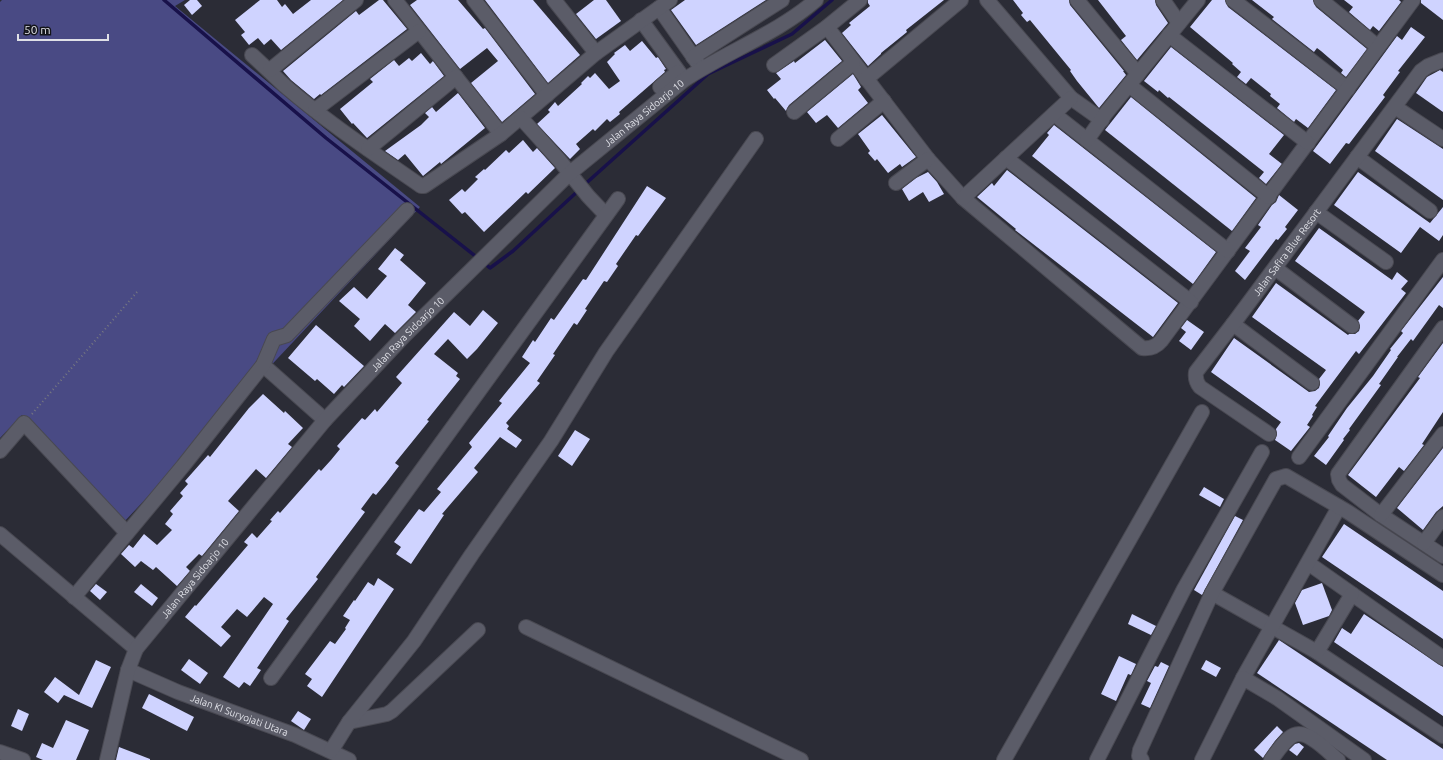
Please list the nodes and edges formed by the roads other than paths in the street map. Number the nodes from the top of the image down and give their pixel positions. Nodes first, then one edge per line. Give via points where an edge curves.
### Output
1 (356, 0) edge
2 (395, 0) edge
3 (474, 0) edge
4 (782, 0) edge
5 (816, 0) edge
6 (860, 0) edge
7 (961, 0) edge
8 (987, 0) edge
9 (1077, 0) edge
10 (1163, 0) edge
11 (1198, 0) edge
12 (1233, 0) edge
13 (1321, 0) edge
14 (1413, 0) edge
15 (557, 1) edge
16 (665, 4) edge
17 (641, 20) junction
18 (1180, 23) junction
19 (827, 27) junction
20 (419, 31) junction
21 (1169, 35) junction
22 (1378, 47) junction
23 (596, 53) junction
24 (252, 55) dead end
25 (1443, 60) edge
26 (697, 63) junction
27 (853, 63) junction
28 (774, 65) dead end
29 (270, 70) junction
30 (1138, 74) junction
31 (681, 76) junction
32 (456, 77) junction
33 (866, 80) junction
34 (1129, 85) junction
35 (1348, 89) junction
36 (548, 95) junction
37 (1071, 98) junction
38 (884, 101) junction
39 (1395, 107) junction
40 (315, 110) junction
41 (794, 112) dead end
42 (1054, 114) junction
43 (521, 118) junction
44 (1102, 120) junction
45 (502, 134) junction
46 (756, 139) dead end
47 (838, 139) dead end
48 (1443, 139) edge
49 (1087, 140) junction
50 (1308, 143) junction
51 (368, 149) junction
52 (1357, 157) junction
53 (1006, 158) junction
54 (928, 159) junction
55 (570, 174) junction
56 (896, 183) dead end
57 (1269, 197) junction
58 (963, 198) junction
59 (618, 199) dead end
60 (407, 210) dead end
61 (1430, 211) dead end
62 (1316, 212) junction
63 (606, 215) junction
64 (1228, 251) junction
65 (1443, 260) edge
66 (1386, 262) dead end
67 (1274, 268) junction
68 (1191, 302) junction
69 (1233, 324) junction
70 (1352, 326) dead end
71 (1443, 328) edge
72 (1439, 344) edge
73 (263, 366) junction
74 (1312, 383) dead end
75 (1202, 412) dead end
76 (325, 420) junction
77 (1269, 434) dead end
78 (1443, 434) edge
79 (0, 451) edge
80 (1262, 452) dead end
81 (1299, 457) dead end
82 (1339, 507) junction
83 (1381, 515) junction
84 (1443, 517) edge
85 (127, 533) junction
86 (0, 534) edge
87 (1424, 543) junction
88 (1443, 556) edge
89 (1308, 563) junction
90 (1443, 575) edge
91 (1212, 593) junction
92 (1352, 594) junction
93 (74, 597) junction
94 (526, 627) dead end
95 (1272, 627) junction
96 (478, 630) dead end
97 (136, 649) junction
98 (1317, 652) junction
99 (1443, 658) edge
100 (128, 670) junction
101 (271, 678) dead end
102 (1243, 678) junction
103 (349, 722) junction
104 (1443, 736) edge
105 (0, 752) edge
106 (331, 752) junction
107 (23, 760) edge
108 (107, 760) edge
109 (349, 760) edge
110 (800, 760) edge
111 (1004, 760) edge
112 (1097, 760) edge
113 (1142, 760) edge
114 (1202, 760) edge
115 (1271, 760) edge
116 (1338, 760) edge
117 (1364, 760) edge

1 - 29 street
2 - 20 street
3 - 36 street
4 - 26 street
5 - 26 street, Jalan Raya Sidoarjo 10 via 774,28
6 - 19 street
7 - 33 street
8 - 37 street
9 - 30 street
10 - 18 street
11 - 18 street
12 - 35 street
13 - 22 street
14 - 22 street
15 - 23 street
16 - 17 street
16 - 26 street
17 - 23 street
17 - 31 street
18 - 21 street
19 - 27 street
19 - 28 street
20 - 32 street
20 - 40 street
21 - 30 street
21 - 50 street
22 - 35 street
23 - 36 street
24 - 29 street
25 - 39 street, Jalan Safira Blue Resort via 1421,71
26 - 31 street, Jalan Raya Sidoarjo 10
27 - 33 street
27 - 41 street
29 - 40 street
30 - 34 street
31 - 55 street, Jalan Raya Sidoarjo 10
32 - 45 street
32 - 51 street
33 - 38 street
34 - 44 street
34 - 57 street
35 - 50 street
36 - 43 street
37 - 42 street
37 - 44 street
38 - 47 street
38 - 54 street
39 - 48 street
39 - 52 street, Jalan Safira Blue Resort
40 - 51 street
42 - 49 street
42 - 53 street
43 - 45 street
43 - 55 street
44 - 49 street
45 - 51 street via 424,186
46 - 103 street via 606,352 551,441 414,641
49 - 64 street
50 - 57 street
52 - 61 street
52 - 62 street, Jalan Safira Blue Resort
53 - 58 street
53 - 68 street
54 - 56 street
54 - 58 street
55 - 63 street
55 - 76 street, Jalan Raya Sidoarjo 10 via 490,239 493,248 474,269 405,335
57 - 64 street
58 - 68 street via 1142,348 1158,345
59 - 63 street
60 - 73 street via 287,335 276,338
62 - 66 street
62 - 67 street, Jalan Safira Blue Resort
63 - 101 street
64 - 68 street
65 - 81 street
67 - 69 street, Jalan Safira Blue Resort
67 - 70 street
69 - 74 street
69 - 77 street, Jalan Safira Blue Resort via 1196,372 1196,383
71 - 72 street
72 - 83 street via 1338,474 1342,485
73 - 76 street
73 - 85 street
75 - 111 street
76 - 97 street, Jalan Raya Sidoarjo 10
78 - 83 street
79 - 85 street via 24,423
80 - 112 street via 1184,589
82 - 89 street
82 - 90 street
82 - 91 street via 1286,476 1276,479
83 - 87 street
84 - 87 street
85 - 93 street
86 - 93 street
87 - 88 street
89 - 92 street
89 - 95 street
91 - 95 street
91 - 113 street via 1140,750 1139,756
92 - 98 street
92 - 99 street
93 - 97 street
94 - 110 street
95 - 98 street
95 - 102 street
96 - 103 street via 392,711
97 - 100 street, Jalan Raya Sidoarjo 10
98 - 104 street
100 - 106 street, Jalan KI Suryojati Utara via 178,692 295,735
100 - 108 street, Jalan Raya Sidoarjo 10
102 - 114 street
102 - 117 street via 1277,698
103 - 106 street
105 - 107 street
106 - 109 street, Jalan KI Suryojati Utara
115 - 116 street via 1284,743 1293,735 1299,734 1310,736

